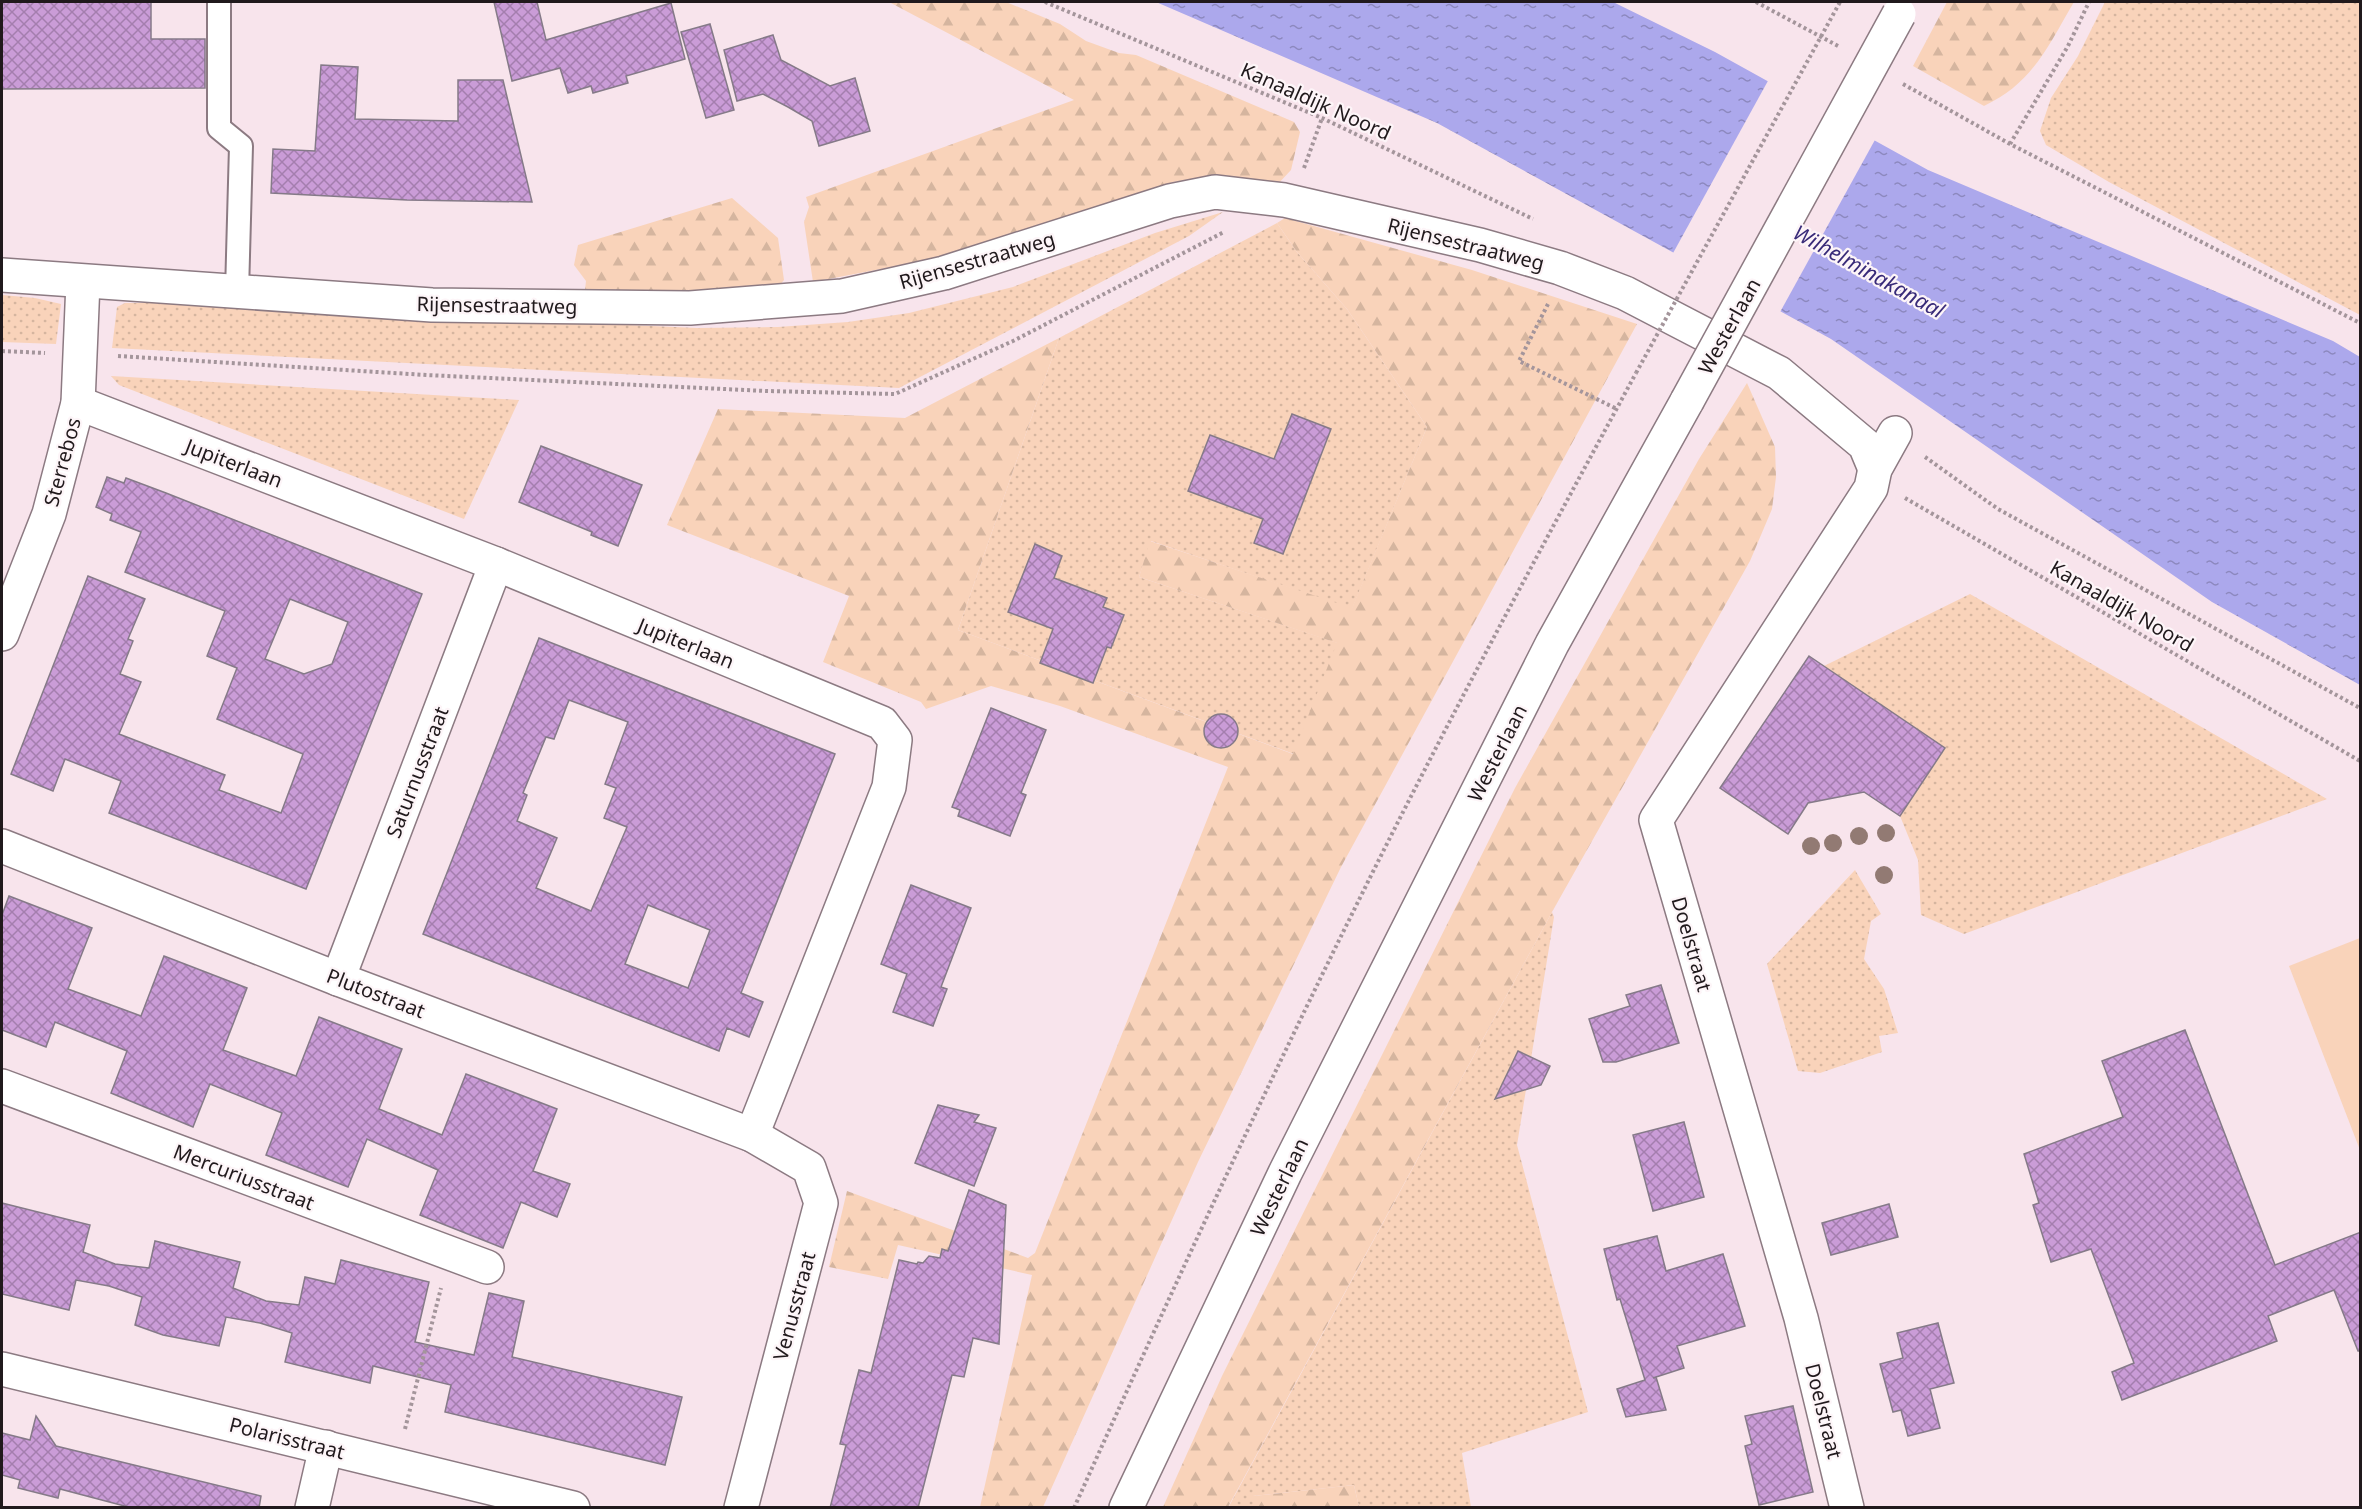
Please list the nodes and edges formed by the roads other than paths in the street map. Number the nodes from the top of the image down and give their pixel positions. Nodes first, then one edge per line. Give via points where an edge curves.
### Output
1 (219, 2) edge
2 (1903, 8) edge
3 (2, 275) edge
4 (83, 282) junction
5 (237, 292) junction
6 (78, 403) junction
7 (1895, 433) road end
8 (1875, 469) junction
9 (496, 564) junction
10 (2, 634) edge
11 (2, 846) edge
12 (338, 980) junction
13 (2, 1086) edge
14 (752, 1135) junction
15 (487, 1267) dead end
16 (2, 1369) edge
17 (326, 1447) junction
18 (312, 1508) edge
19 (573, 1508) edge
20 (741, 1508) edge
21 (1126, 1508) edge
22 (1847, 1508) edge

1 - 5 lane via 219,128 241,146
2 - 21 street, Westerlaan, bridge via 1531,686 1285,1173
3 - 4 street, Rijensestraatweg
4 - 5 street, Rijensestraatweg
4 - 6 street, Sterrebos
5 - 8 street, Rijensestraatweg via 432,305 690,308 830,297 944,273 1170,201 1215,192 1284,200 1480,245 1560,268 1625,293 1779,373 1865,445
6 - 9 street, Jupiterlaan
6 - 10 street, Sterrebos via 49,514
7 - 8 street, Doelstraat
8 - 22 street, Doelstraat via 1871,488 1656,820 1801,1318
9 - 12 street, Saturnusstraat
9 - 14 street, Jupiterlaan via 882,723 895,740 889,787
11 - 12 street, Plutostraat
12 - 14 street, Plutostraat
13 - 15 street, Mercuriusstraat
14 - 20 street, Venusstraat via 809,1168 821,1203
16 - 17 street, Polarisstraat
17 - 18 street
17 - 19 street, Polarisstraat

